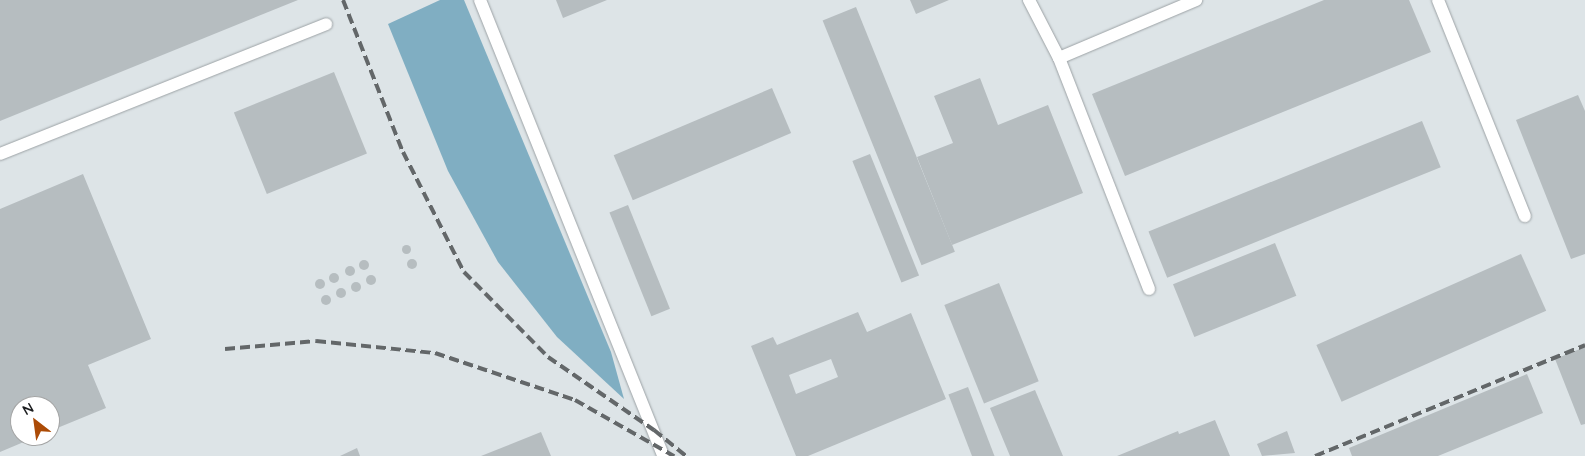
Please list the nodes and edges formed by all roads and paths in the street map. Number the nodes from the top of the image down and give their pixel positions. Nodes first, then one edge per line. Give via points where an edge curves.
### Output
1 (480, 0) edge
2 (1029, 0) edge
3 (1196, 0) edge
4 (1438, 0) edge
5 (326, 24) dead end
6 (1059, 58) junction
7 (0, 154) edge
8 (1525, 216) dead end
9 (1148, 289) dead end
10 (663, 456) edge

1 - 10 lane
2 - 6 lane
3 - 6 lane
4 - 8 lane
5 - 7 lane
6 - 9 lane

